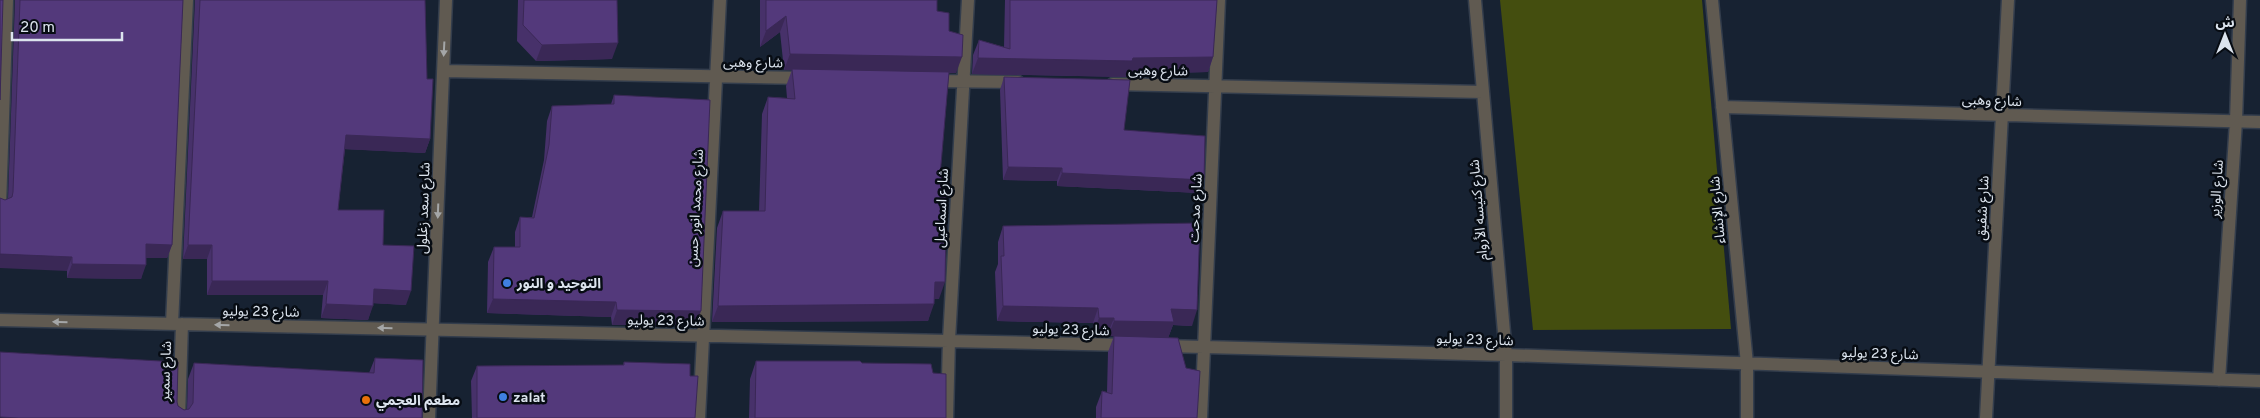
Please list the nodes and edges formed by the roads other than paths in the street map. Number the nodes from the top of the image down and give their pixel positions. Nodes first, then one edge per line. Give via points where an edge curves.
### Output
1 (7, 0) edge
2 (187, 0) edge
3 (446, 0) edge
4 (720, 0) edge
5 (968, 0) edge
6 (1219, 0) edge
7 (1475, 0) edge
8 (1712, 0) edge
9 (2008, 0) edge
10 (2240, 0) edge
11 (443, 70) junction
12 (718, 77) junction
13 (816, 78) edge
14 (924, 81) edge
15 (964, 81) junction
16 (1031, 83) edge
17 (1099, 84) edge
18 (1215, 86) junction
19 (1482, 92) junction
20 (1722, 107) junction
21 (2002, 115) junction
22 (2236, 122) junction
23 (2260, 122) edge
24 (0, 206) edge
25 (0, 320) edge
26 (177, 324) junction
27 (434, 330) junction
28 (704, 336) junction
29 (949, 340) junction
30 (1203, 347) junction
31 (1506, 355) junction
32 (1747, 364) junction
33 (1988, 371) junction
34 (2219, 380) junction
35 (2260, 381) edge
36 (179, 418) edge
37 (429, 418) edge
38 (699, 418) edge
39 (947, 418) edge
40 (1201, 418) edge
41 (1506, 418) edge
42 (1747, 418) edge
43 (1986, 418) edge

1 - 24 street
2 - 26 street, شارع سمير
3 -> 11 street, شارع سعد زغلول
4 - 12 street, شارع محمد انور حسن
5 - 15 street, شارع اسماعيل
6 - 18 street, شارع مدحت
7 - 19 street, شارع كنيسه الأروام
8 - 20 street, شارع الإنشاء
9 - 21 street, شارع شفيق
10 - 22 street, شارع الوزير
11 - 12 street, شارع وهبى
11 -> 27 street, شارع سعد زغلول
12 - 13 street, شارع وهبى
12 - 28 street, شارع محمد انور حسن
14 - 15 street
15 - 16 street
15 - 29 street, شارع اسماعيل
17 - 18 street, شارع وهبى
18 - 19 street, شارع وهبى
18 - 30 street, شارع مدحت
19 - 31 street, شارع كنيسه الأروام
20 - 21 street, شارع وهبى
20 - 32 street, شارع الإنشاء
21 - 22 street, شارع وهبى
21 - 33 street, شارع شفيق
22 - 23 street, شارع وهبى
22 - 34 street, شارع الوزير
26 -> 25 street, شارع 23 يوليو
27 -> 26 street, شارع 23 يوليو
26 - 36 street, شارع سمير
27 - 28 street, شارع 23 يوليو
27 - 37 street, شارع سعد زغلول
28 - 29 street, شارع 23 يوليو
28 - 38 street, شارع محمد انور حسن
29 - 30 street, شارع 23 يوليو
29 - 39 street, شارع اسماعيل
30 - 31 street, شارع 23 يوليو
30 - 40 street, شارع مدحت
31 - 32 street, شارع 23 يوليو
31 - 41 street, شارع كنيسه الأروام
32 - 33 street, شارع 23 يوليو
32 - 42 street, شارع الإنشاء
33 - 34 street, شارع 23 يوليو
33 - 43 street, شارع شفيق
34 - 35 street, شارع 23 يوليو

